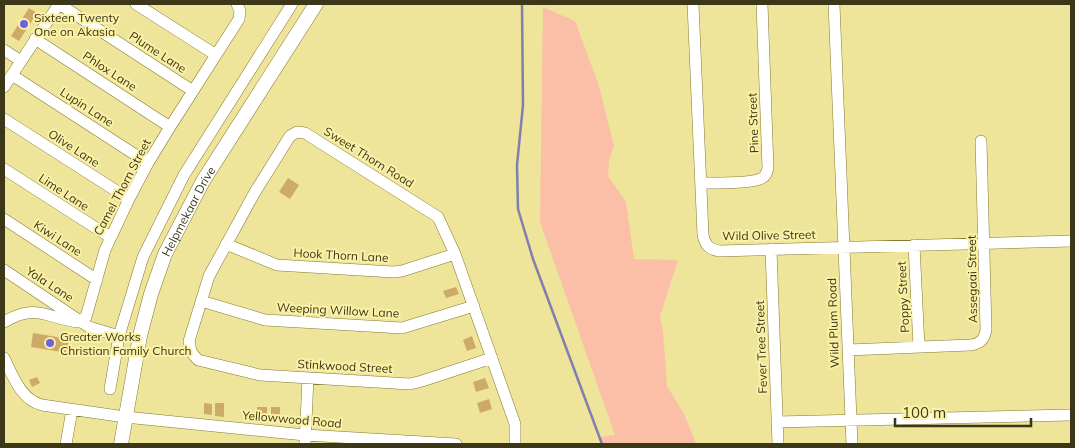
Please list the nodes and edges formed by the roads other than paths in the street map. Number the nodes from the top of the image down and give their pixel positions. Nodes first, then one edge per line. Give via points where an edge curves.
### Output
1 (59, 4) edge
2 (136, 4) edge
3 (237, 4) edge
4 (292, 4) edge
5 (316, 4) edge
6 (693, 4) edge
7 (762, 4) edge
8 (834, 4) edge
9 (35, 39) junction
10 (4, 50) edge
11 (216, 55) junction
12 (21, 61) junction
13 (12, 75) junction
14 (4, 87) edge
15 (193, 91) junction
16 (4, 119) edge
17 (170, 126) junction
18 (981, 141) dead end
19 (148, 163) junction
20 (4, 169) edge
21 (701, 183) junction
22 (129, 200) junction
23 (4, 219) edge
24 (110, 237) junction
25 (1071, 241) edge
26 (985, 242) junction
27 (226, 244) junction
28 (914, 246) junction
29 (844, 248) junction
30 (771, 249) junction
31 (455, 254) junction
32 (4, 270) edge
33 (97, 280) junction
34 (201, 302) junction
35 (474, 306) junction
36 (82, 321) junction
37 (4, 322) edge
38 (119, 336) junction
39 (919, 347) junction
40 (848, 350) junction
41 (4, 358) edge
42 (196, 358) joint
43 (492, 358) junction
44 (308, 378) junction
45 (110, 388) dead end
46 (72, 410) junction
47 (1071, 415) edge
48 (125, 417) junction
49 (777, 422) junction
50 (852, 422) junction
51 (305, 440) edge
52 (66, 444) edge
53 (121, 444) edge
54 (456, 444) edge
55 (515, 444) edge
56 (778, 444) edge
57 (852, 444) edge

1 - 9 street
1 - 15 street, Plume Lane
2 - 11 street
3 - 11 street, Camel Thorn Street via 239,19
4 - 38 street via 172,195 143,257
5 - 48 street, Helpmekaar Drive via 224,148 174,236 151,294
6 - 21 street, Wild Olive Street
7 - 21 street, Pine Street via 767,173 753,182
8 - 29 street, Wild Plum Road
9 - 12 street
9 - 17 street, Phlox Lane
10 - 12 street
11 - 15 street, Camel Thorn Street
12 - 13 street
13 - 14 street
13 - 19 street, Lupin Lane
15 - 17 street, Camel Thorn Street
16 - 22 street, Olive Lane
17 - 19 street, Camel Thorn Street
18 - 26 street, Assegaai Street
19 - 22 street, Camel Thorn Street
20 - 24 street, Lime Lane
21 - 30 street, Wild Olive Street via 703,235 707,245 719,251
22 - 24 street, Camel Thorn Street
23 - 33 street, Kiwi Lane
24 - 33 street, Camel Thorn Street
25 - 26 street, Wild Olive Street
26 - 28 street, Wild Olive Street
26 - 39 street, Assegaai Street via 986,330 983,339 970,345
27 - 31 street, Hook Thorn Lane via 277,265 392,272 402,272
27 - 31 street, Sweet Thorn Road via 290,136 301,132 434,213 442,223
27 - 34 street, Sweet Thorn Road via 209,276
28 - 29 street, Wild Olive Street
28 - 39 street, Poppy Street
29 - 30 street, Wild Olive Street
29 - 40 street, Wild Plum Road
30 - 49 street, Fever Tree Street
31 - 35 street, Sweet Thorn Road
32 - 36 street, Yola Lane
33 - 36 street, Camel Thorn Street via 88,313
34 - 35 street, Weeping Willow Lane via 265,320 402,328
34 - 42 street, Sweet Thorn Road via 189,341
35 - 43 street, Sweet Thorn Road
36 - 37 street via 33,312 19,314
36 - 38 street via 90,327
38 - 45 street
39 - 40 street, Assegaai Street
40 - 50 street, Wild Plum Road
41 - 46 street, Yellowwood Road via 32,402
42 - 44 street, Stinkwood Street via 256,374
43 - 44 street, Stinkwood Street via 414,383
43 - 55 street, Sweet Thorn Road via 515,424
44 - 51 street
46 - 48 street, Yellowwood Road
46 - 52 street
47 - 50 street
48 - 51 street, Yellowwood Road
48 - 53 street, Helpmekaar Drive
49 - 50 street
49 - 56 street, Fever Tree Street
50 - 57 street, Wild Plum Road
51 - 54 street, Yellowwood Road

